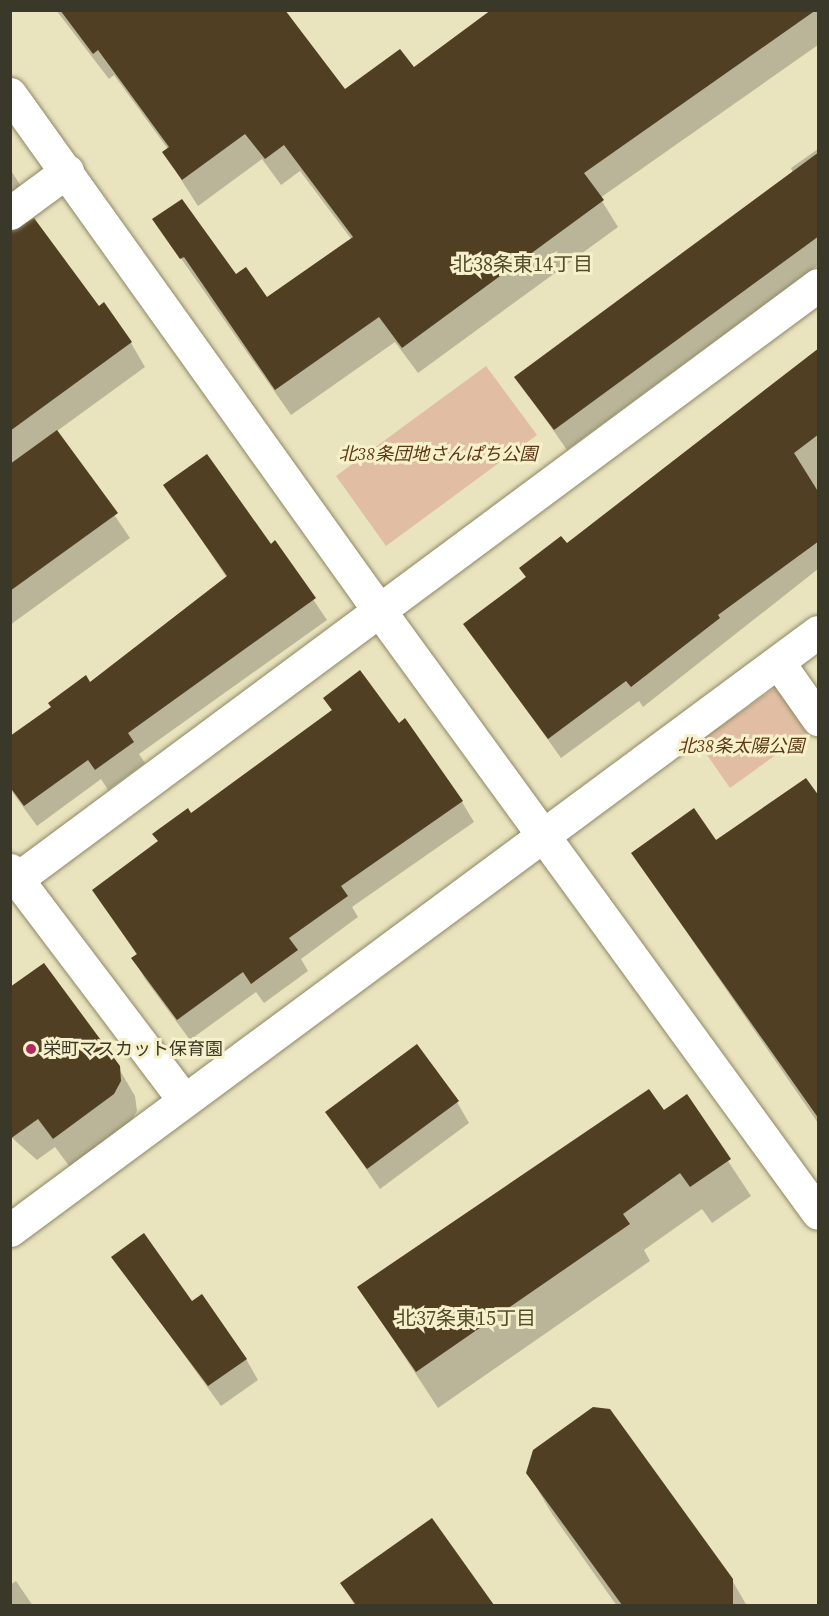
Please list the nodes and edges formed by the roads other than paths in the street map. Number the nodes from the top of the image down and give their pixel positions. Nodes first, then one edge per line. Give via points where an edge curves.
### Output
1 (10, 94) edge
2 (67, 171) junction
3 (10, 213) edge
4 (819, 285) edge
5 (379, 611) junction
6 (819, 632) edge
7 (778, 662) junction
8 (819, 719) edge
9 (544, 836) junction
10 (14, 874) edge
11 (183, 1100) junction
12 (819, 1213) edge
13 (10, 1230) edge

1 - 2 street
2 - 3 street
2 - 5 street
4 - 5 street
5 - 9 street
5 - 10 street
6 - 7 street
7 - 8 street
7 - 9 street
9 - 11 street
9 - 12 street
10 - 11 street
11 - 13 street

